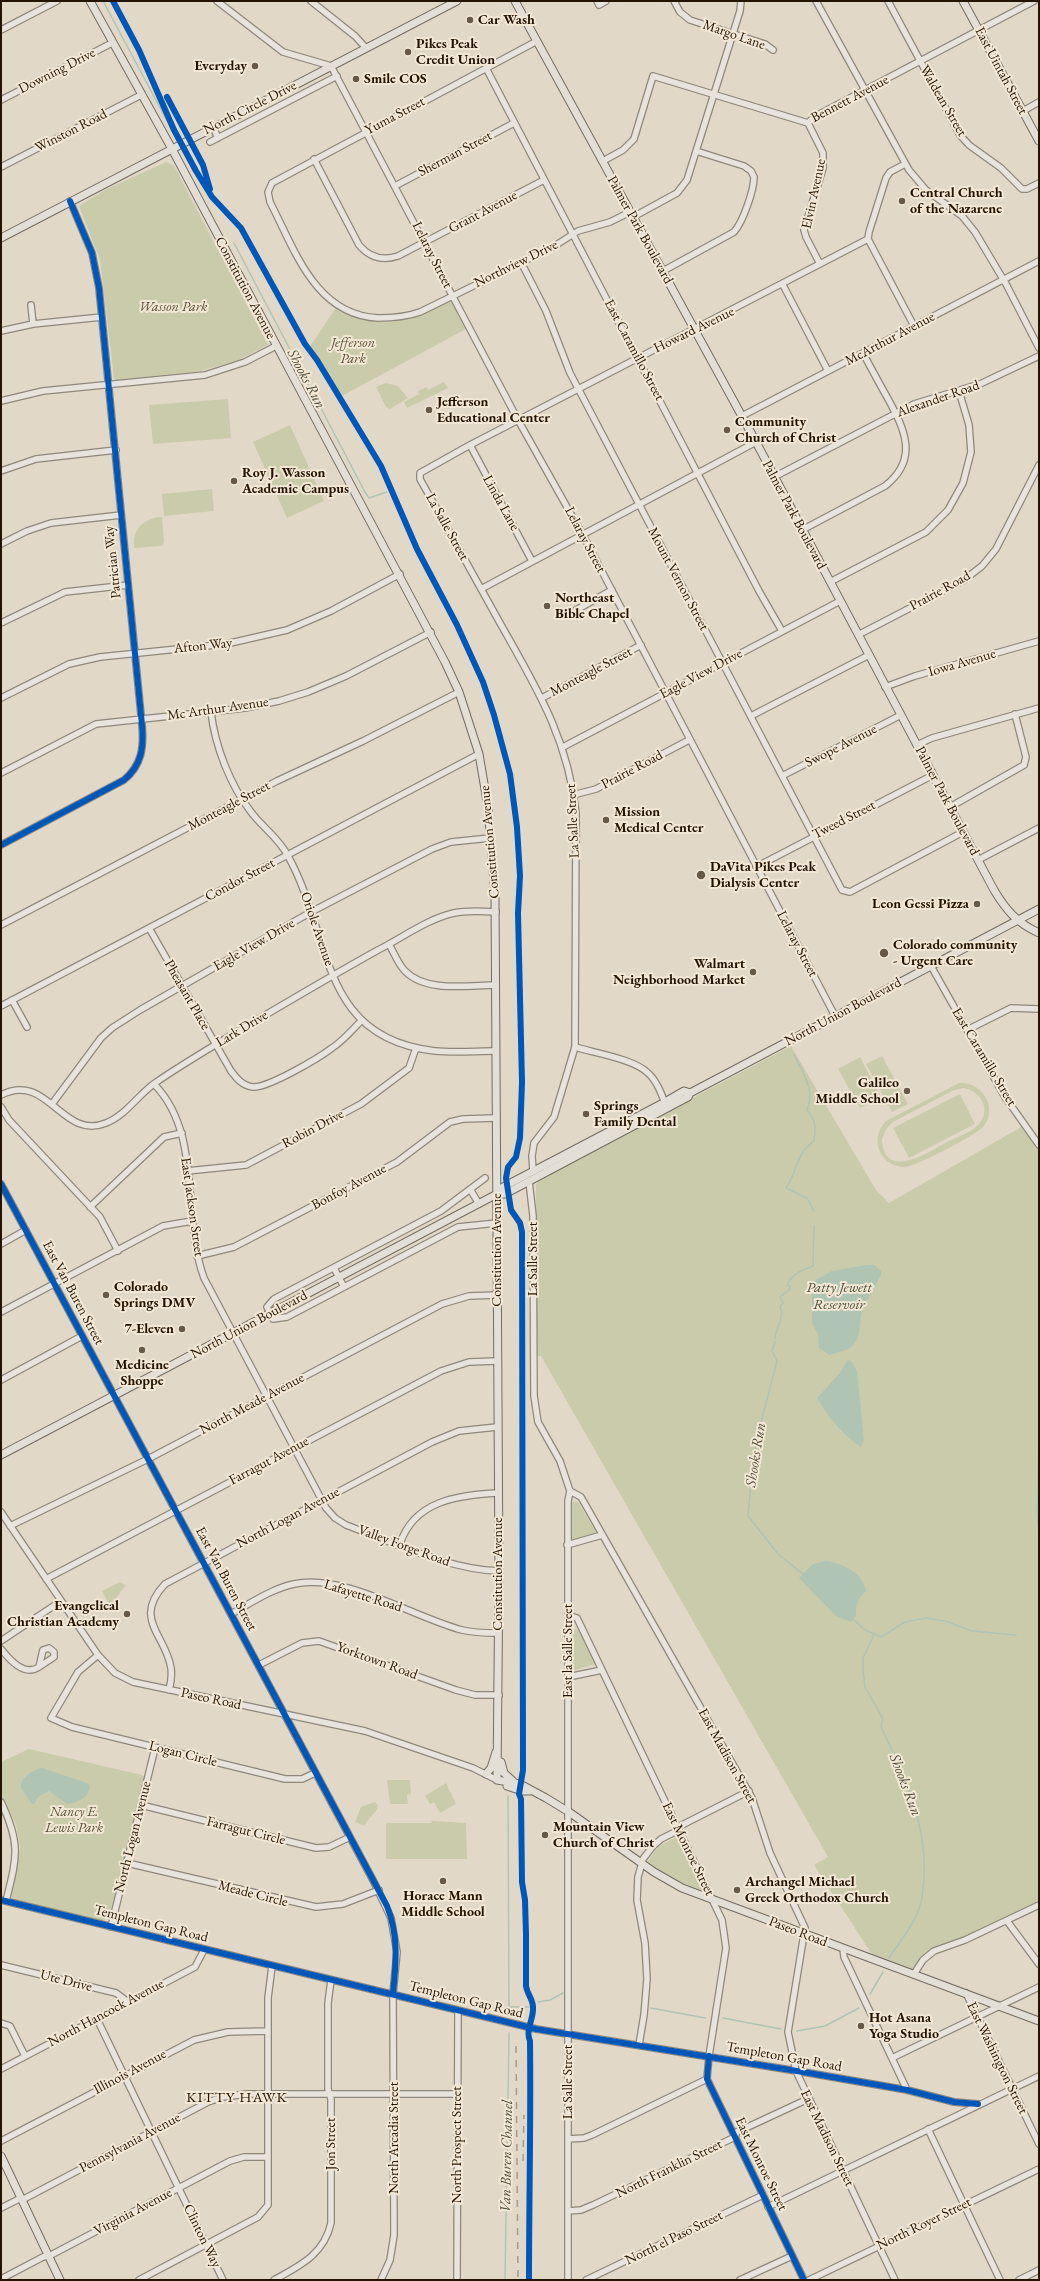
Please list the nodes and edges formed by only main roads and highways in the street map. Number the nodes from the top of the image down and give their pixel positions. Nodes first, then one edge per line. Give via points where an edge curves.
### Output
1 (90, 1) edge
2 (457, 1) edge
3 (515, 1) edge
4 (963, 1) edge
5 (1039, 141) edge
6 (172, 149) junction
7 (1, 238) edge
8 (1039, 909) edge
9 (1016, 921) junction
10 (1039, 933) edge
11 (666, 1105) junction
12 (497, 1194) junction
13 (1, 1455) edge
14 (499, 1746) junction
15 (499, 1757) junction
16 (486, 1774) road end
17 (497, 1780) junction
18 (520, 1784) junction
19 (530, 1791) junction
20 (1039, 2021) edge
21 (1, 2156) edge
22 (60, 2280) edge

1 - 6 main road, Constitution Avenue
2 - 6 main road, North Circle Drive
3 - 9 main road, Palmer Park Boulevard via 742,416 978,860 1000,900
4 - 5 main road, East Uintah Street
6 - 7 main road, North Circle Drive
6 - 12 main road, Constitution Avenue via 431,632 459,692 479,754 496,912
8 - 9 main road, North Union Boulevard
9 - 10 main road, Palmer Park Boulevard
9 - 11 main road, North Union Boulevard via 690,1093 684,1091
11 - 12 main road, North Union Boulevard via 533,1171 503,1187
11 - 12 main road, North Union Boulevard via 505,1194
12 - 13 main road, North Union Boulevard
12 - 14 main road, Constitution Avenue
14 - 15 main road, Constitution Avenue
14 - 16 main road via 493,1764
15 - 17 main road, Constitution Avenue
15 - 18 main road via 506,1776
17 - 18 main road, Paseo Road
17 - 19 main road, Paseo Road via 504,1785
18 - 19 main road, Paseo Road
19 - 20 main road, Paseo Road via 569,1812 675,1885
21 - 22 main road

